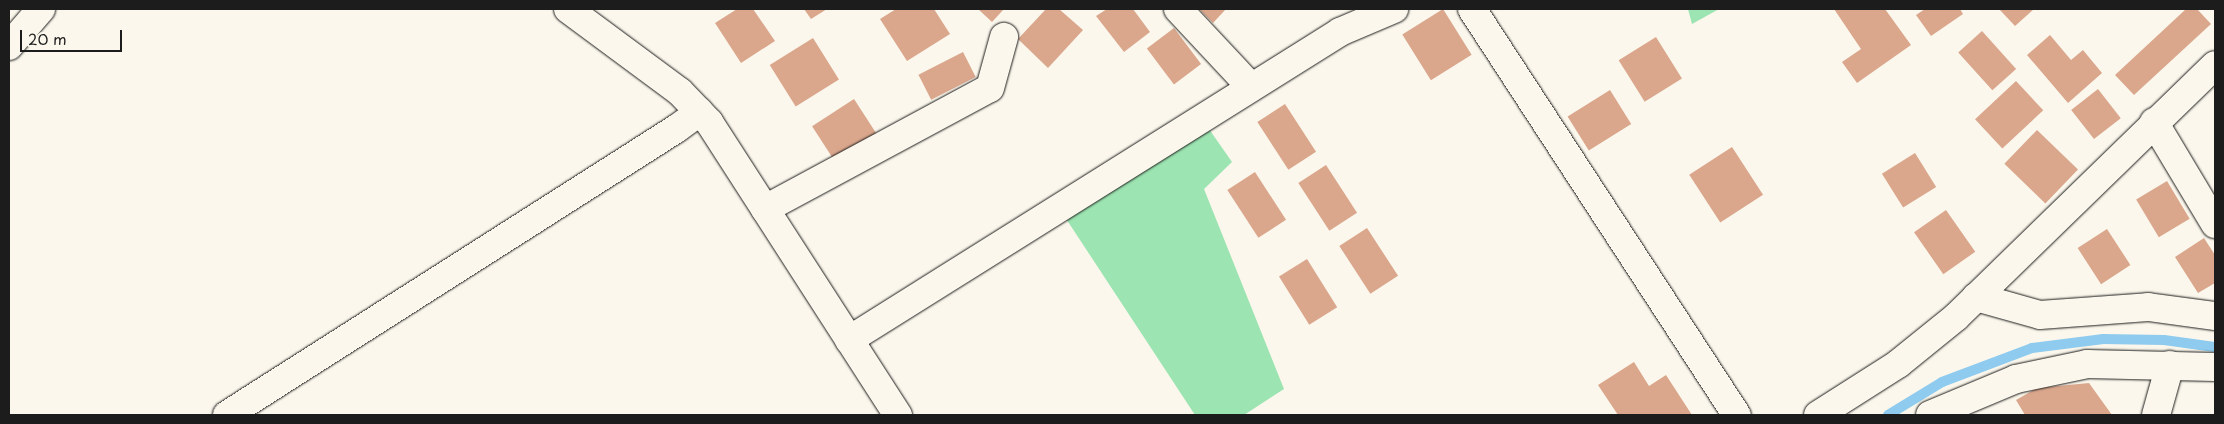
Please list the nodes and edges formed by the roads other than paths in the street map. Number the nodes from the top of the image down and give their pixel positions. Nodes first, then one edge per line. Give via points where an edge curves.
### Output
1 (41, 9) edge
2 (568, 9) edge
3 (1178, 9) edge
4 (1394, 9) edge
5 (1472, 9) edge
6 (1004, 37) dead end
7 (9, 46) edge
8 (2215, 65) edge
9 (1251, 88) junction
10 (699, 112) junction
11 (2154, 122) junction
12 (765, 209) junction
13 (2215, 224) edge
14 (1976, 297) junction
15 (2215, 316) edge
16 (849, 340) junction
17 (2170, 365) junction
18 (2215, 366) edge
19 (227, 415) edge
20 (898, 415) edge
21 (1737, 415) edge
22 (1818, 415) edge
23 (1930, 415) edge
24 (2156, 415) edge

1 - 7 street
2 - 10 street via 680,92
3 - 9 street
4 - 9 street via 1340,32
5 - 21 street
6 - 12 street via 990,88
8 - 11 street
9 - 16 street
10 - 12 street via 709,122
10 - 19 street via 676,130
11 - 13 street
11 - 14 street
12 - 16 street
14 - 15 street via 2040,315 2148,307
14 - 22 street via 1956,318 1898,364
16 - 20 street
17 - 18 street
17 - 23 street via 2087,364 2016,379
17 - 24 street

